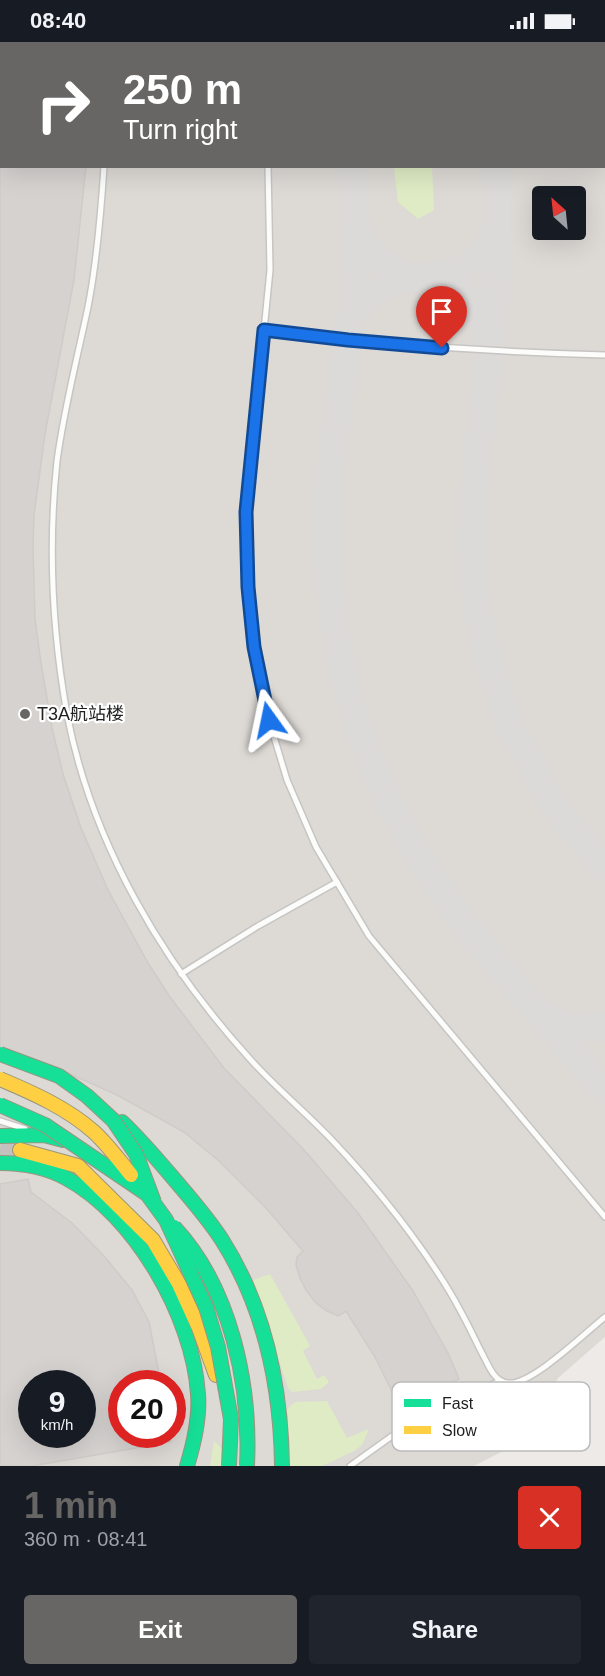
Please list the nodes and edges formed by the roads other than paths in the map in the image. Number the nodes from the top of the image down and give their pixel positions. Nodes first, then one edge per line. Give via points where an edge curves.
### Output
1 (104, 168) edge
2 (268, 168) edge
3 (264, 330) junction
4 (605, 355) edge
5 (337, 882) junction
6 (181, 974) junction
7 (0, 1054) edge
8 (24, 1057) dead end
9 (0, 1079) edge
10 (0, 1105) edge
11 (0, 1121) edge
12 (0, 1136) edge
13 (44, 1136) junction
14 (20, 1149) tunnel mouth
15 (0, 1163) edge
16 (176, 1181) junction
17 (151, 1198) junction
18 (605, 1217) edge
19 (166, 1220) junction
20 (179, 1284) junction
21 (605, 1317) edge
22 (500, 1381) joint
23 (503, 1382) edge
24 (517, 1382) edge
25 (392, 1437) edge
26 (189, 1460) edge
27 (229, 1466) edge
28 (248, 1466) edge
29 (282, 1466) edge
30 (350, 1466) edge

1 - 6 lane via 88,305 57,462 51,550 54,611 68,716 86,785 124,879
2 - 3 lane via 270,270
3 - 4 lane via 489,352
3 - 5 lane via 246,512 254,647 269,720 287,780 316,847
5 - 6 lane
5 - 18 lane via 376,945
6 - 22 lane via 249,1059 330,1138 386,1202 437,1272
7 - 17 main road, bridge via 59,1076 113,1120 136,1154
8 - 16 main road via 86,1090 131,1131
9 - 17 main road, bridge via 51,1103 92,1130
10 - 17 main road, bridge via 45,1125
11 - 13 lane
12 - 13 main road
13 - 16 main road via 81,1143
14 - 20 main road via 78,1166 153,1240
15 - 26 main road via 28,1165 75,1183 100,1202 139,1246 173,1305 190,1350 198,1393
16 - 29 main road via 226,1246 255,1308 269,1352 280,1413
17 - 19 main road, bridge
19 - 27 main road, bridge via 206,1307 218,1347 231,1419
19 - 28 main road, bridge via 192,1248 227,1320 241,1365 248,1410
20 - 26 main road via 207,1393 207,1414
20 - 28 main road via 199,1328
21 - 24 lane via 537,1373
22 - 23 lane
25 - 30 lane

